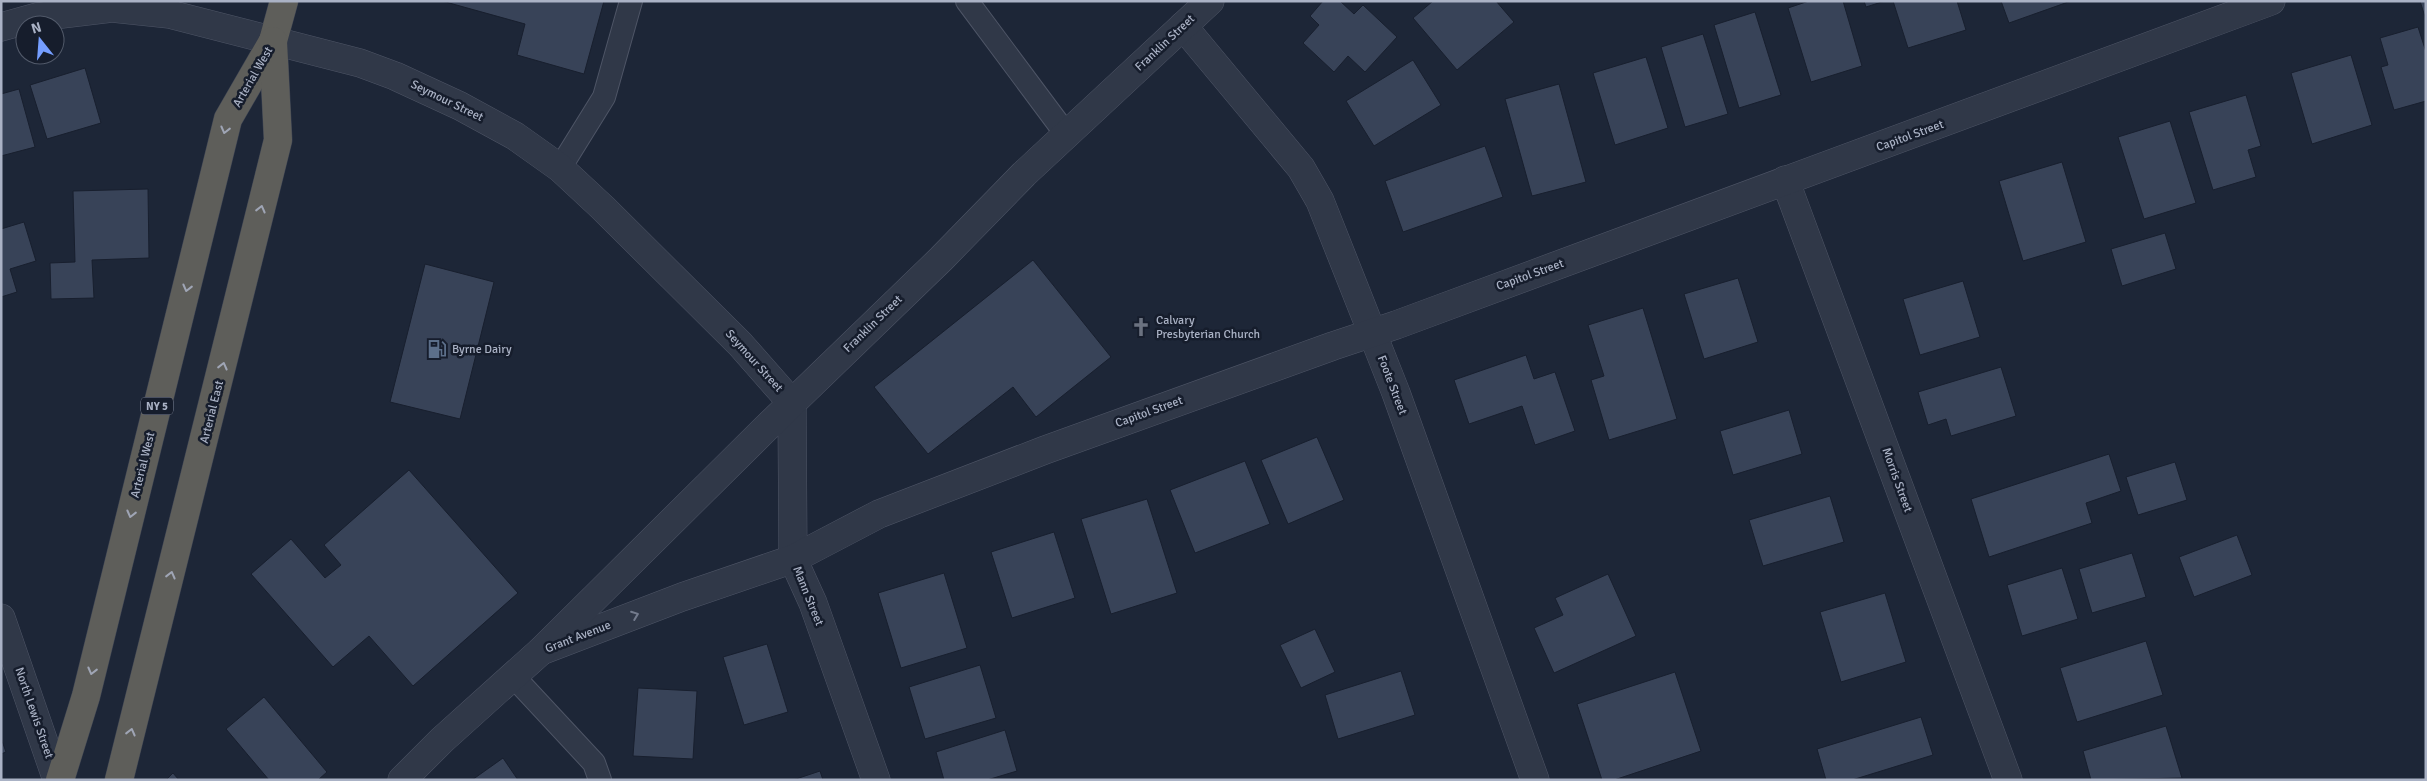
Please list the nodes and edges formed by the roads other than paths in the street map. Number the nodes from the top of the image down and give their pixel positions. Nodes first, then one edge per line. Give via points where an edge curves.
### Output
1 (284, 1) edge
2 (631, 1) edge
3 (967, 1) edge
4 (1210, 1) edge
5 (2271, 1) edge
6 (1183, 26) junction
7 (1, 27) edge
8 (273, 41) junction
9 (1066, 134) junction
10 (560, 168) junction
11 (1786, 180) junction
12 (1371, 333) junction
13 (792, 403) junction
14 (793, 559) junction
15 (1, 618) edge
16 (541, 651) junction
17 (513, 676) junction
18 (59, 780) edge
19 (119, 780) edge
20 (402, 780) edge
21 (600, 780) edge
22 (876, 780) edge
23 (1535, 780) edge
24 (2008, 780) edge

1 - 8 highway, NY 5
2 - 10 lane via 604,97
3 - 9 lane
4 - 6 street, Franklin Street
5 - 11 street, Capitol Street
6 - 9 street, Franklin Street
6 - 12 street, Foote Street via 1301,168 1320,201
7 - 8 street, Seymour Street via 37,17 112,8 169,14
8 - 10 street, Seymour Street via 360,63 395,76 460,106
8 -> 18 highway, Arterial West / NY 5 via 228,119 86,696
19 -> 8 highway, Arterial East / NY 5 via 278,140
9 - 13 street, Franklin Street
10 - 13 street, Seymour Street via 740,344
11 - 12 street, Capitol Street
11 - 24 street, Morris Street
12 - 14 street, Capitol Street via 1045,450 879,514
12 - 23 street, Foote Street via 1396,393
13 - 14 street, Mann Street
13 - 16 street, Franklin Street
16 -> 14 street, Grant Avenue
14 - 22 street, Mann Street via 813,603
15 - 18 street, North Lewis Street
16 - 17 street, Grant Avenue
17 - 20 street, Grant Avenue
17 - 21 lane via 594,763

